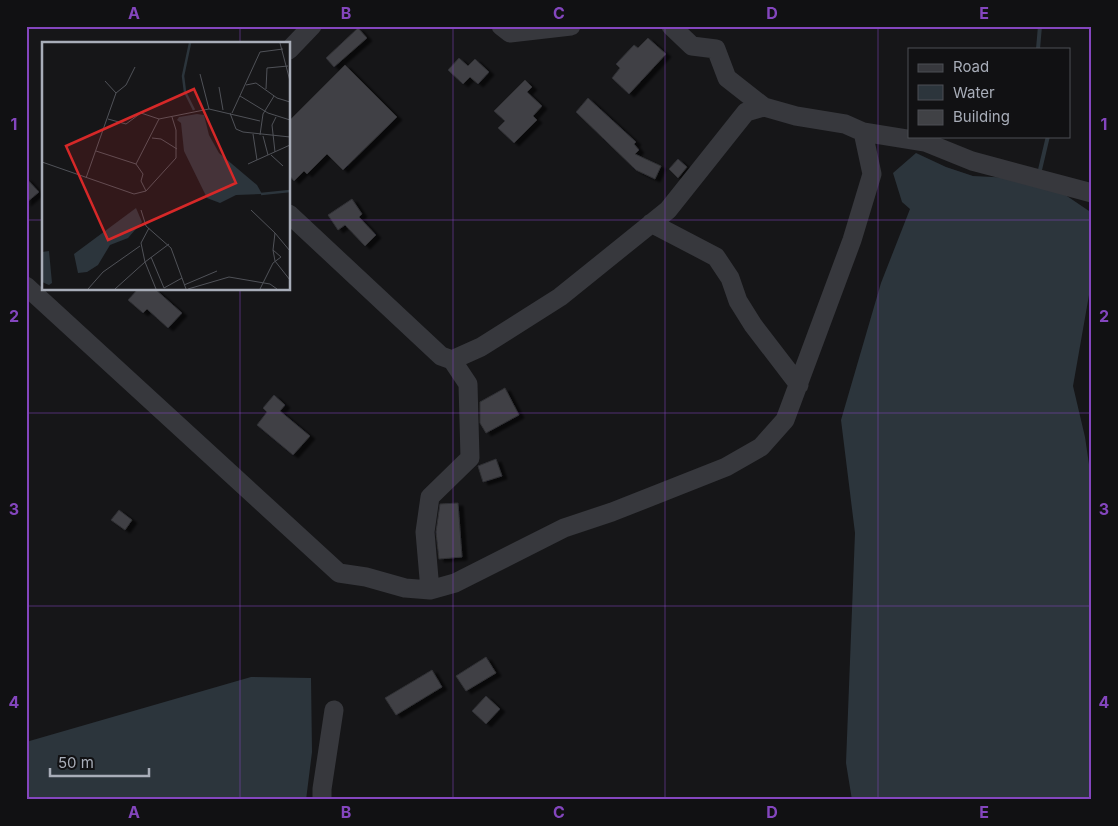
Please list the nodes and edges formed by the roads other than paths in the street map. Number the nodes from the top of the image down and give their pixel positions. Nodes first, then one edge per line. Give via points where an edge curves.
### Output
1 (312, 26) edge
2 (501, 26) edge
3 (572, 26) edge
4 (671, 26) edge
5 (290, 49) edge
6 (764, 107) junction
7 (863, 132) junction
8 (1092, 193) edge
9 (290, 215) edge
10 (651, 223) junction
11 (38, 291) edge
12 (452, 360) junction
13 (798, 385) junction
14 (430, 590) junction
15 (334, 710) dead end
16 (322, 800) edge

1 - 5 street
2 - 3 street via 510,33
4 - 6 street via 692,46 716,49 727,78
6 - 7 street via 845,124
6 - 10 street via 746,112 668,210
7 - 8 street via 925,142 972,160
7 - 13 street via 872,174 852,240
9 - 12 street via 429,346
10 - 12 street via 560,297 481,347
10 - 13 street via 716,257 753,325
11 - 14 street via 339,573 405,588
12 - 14 street via 468,384 470,458 430,497 425,532
13 - 14 street via 785,420 761,447 726,467 564,528 455,583
15 - 16 street

